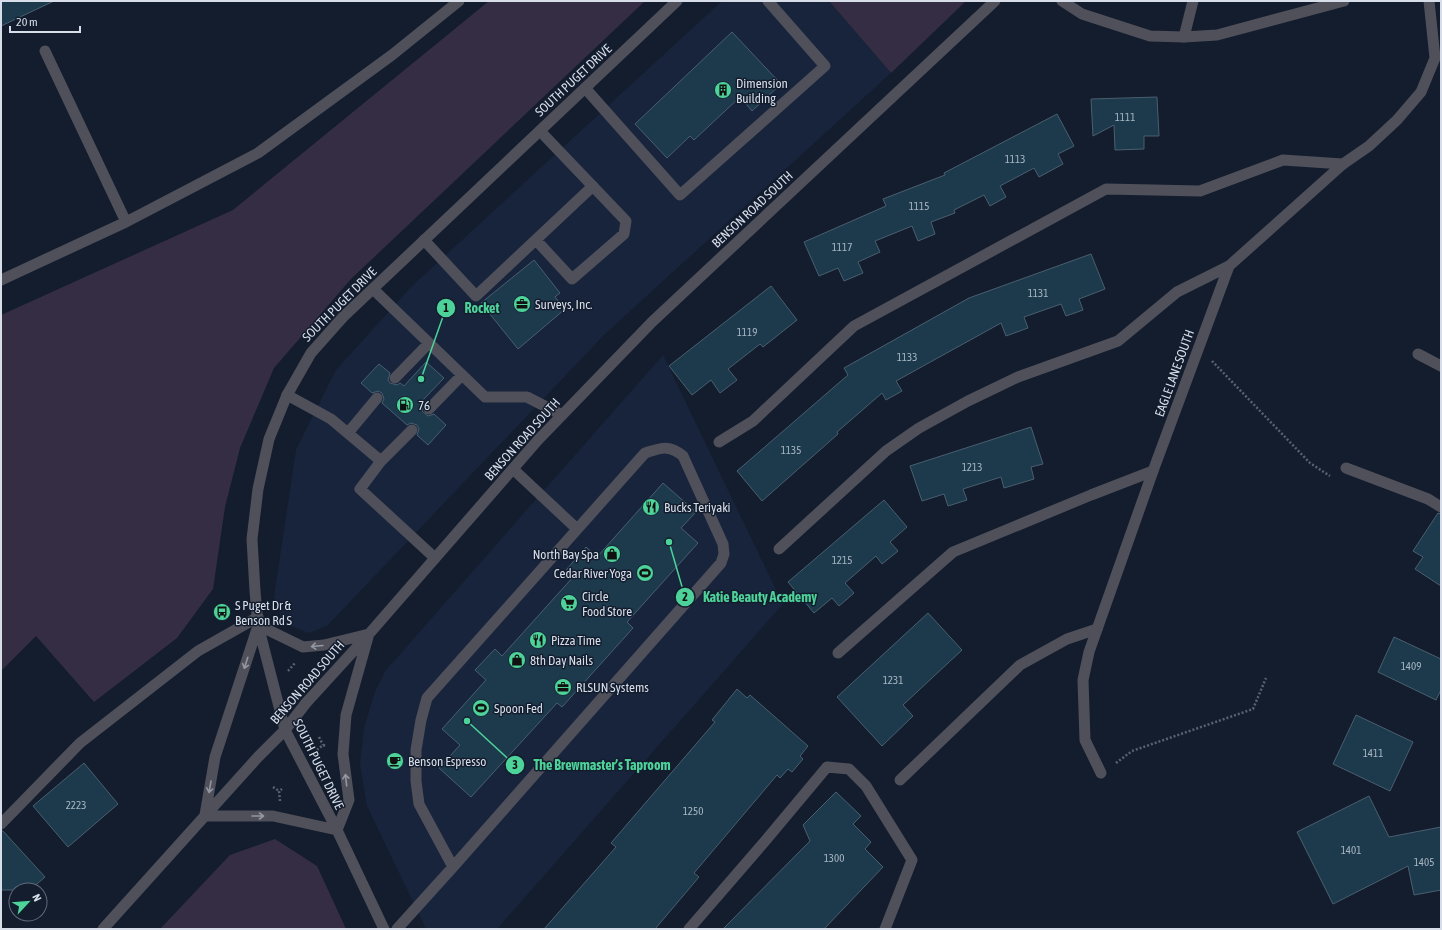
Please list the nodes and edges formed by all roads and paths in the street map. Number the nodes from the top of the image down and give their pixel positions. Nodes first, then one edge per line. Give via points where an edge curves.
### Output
1 (459, 1) edge
2 (677, 1) edge
3 (768, 1) edge
4 (995, 1) edge
5 (1062, 1) edge
6 (1193, 1) edge
7 (1344, 1) edge
8 (1429, 1) edge
9 (1184, 37) junction
10 (45, 51) dead end
11 (1438, 59) edge
12 (585, 88) junction
13 (540, 131) junction
14 (1343, 164) junction
15 (593, 186) junction
16 (126, 222) junction
17 (424, 240) junction
18 (536, 240) junction
19 (1229, 266) junction
20 (1, 280) edge
21 (373, 289) junction
22 (428, 343) junction
23 (1199, 348) junction
24 (1418, 354) dead end
25 (1441, 366) edge
26 (462, 375) junction
27 (395, 378) dead end
28 (287, 395) junction
29 (377, 398) dead end
30 (429, 409) dead end
31 (562, 415) junction
32 (412, 430) dead end
33 (348, 433) junction
34 (720, 442) dead end
35 (381, 461) junction
36 (1346, 468) joint
37 (513, 469) junction
38 (1153, 471) junction
39 (1441, 507) edge
40 (578, 529) junction
41 (779, 549) dead end
42 (435, 558) junction
43 (258, 621) junction
44 (1097, 629) junction
45 (369, 634) junction
46 (838, 653) dead end
47 (297, 661) dead end
48 (290, 670) junction
49 (286, 673) dead end
50 (294, 674) dead end
51 (1266, 678) dead end
52 (285, 730) junction
53 (319, 737) dead end
54 (323, 745) dead end
55 (1101, 773) joint
56 (900, 780) dead end
57 (273, 787) dead end
58 (279, 791) dead end
59 (205, 816) junction
60 (1, 824) edge
61 (337, 830) junction
62 (453, 867) junction
63 (103, 929) edge
64 (384, 929) edge
65 (397, 929) edge
66 (689, 929) edge
67 (885, 929) edge

1 - 16 street via 392,55 258,153
2 - 12 street, SOUTH PUGET DRIVE
3 - 12 street via 825,66 680,195
4 - 31 street, BENSON ROAD SOUTH via 652,322
5 - 9 street via 1082,14 1150,36
6 - 9 street
7 - 9 street via 1217,35
8 - 11 street, EAGLE LANE SOUTH
10 - 16 street
11 - 14 street, EAGLE LANE SOUTH via 1421,92 1397,120 1369,146
12 - 13 street, SOUTH PUGET DRIVE
13 - 15 street
13 - 17 street, SOUTH PUGET DRIVE
14 - 19 street, EAGLE LANE SOUTH
14 - 34 street via 1283,160 1200,191 1106,190 854,326 753,421
15 - 18 street
15 - 18 street via 626,221 624,234 572,279
16 - 20 street
17 - 18 street via 476,296
17 - 21 street, SOUTH PUGET DRIVE
19 - 23 street, EAGLE LANE SOUTH
19 - 41 street via 1177,292 1118,341 1018,377 919,428 886,451
21 - 22 street
21 - 28 street, SOUTH PUGET DRIVE via 310,353
22 - 26 street
22 - 27 street
23 - 36 path via 1310,463 1333,478
23 - 38 street, EAGLE LANE SOUTH
24 - 25 street
26 - 30 street
26 - 31 street via 485,397 527,397
28 - 33 street via 331,419
28 - 43 street, SOUTH PUGET DRIVE via 269,439 258,489 252,539
29 - 33 street
31 - 37 street, BENSON ROAD SOUTH
32 - 35 street
33 - 35 street
35 - 42 street via 360,489
36 - 39 street via 1428,499
37 - 40 street
37 - 42 street, BENSON ROAD SOUTH
38 - 44 street, EAGLE LANE SOUTH
38 - 46 street via 953,552
40 - 62 street via 427,698 416,750 419,804
40 - 62 street via 645,453 662,448 675,449 683,456 724,544 724,554 721,563
42 - 45 street, BENSON ROAD SOUTH
45 -> 43 street via 324,645 303,647
43 - 52 street, SOUTH PUGET DRIVE
43 -> 59 street via 215,757
43 - 60 street via 198,651 80,743
44 - 55 street, EAGLE LANE SOUTH via 1083,680 1084,733
44 - 56 street via 1067,639 1020,666
45 - 52 street, BENSON ROAD SOUTH
61 -> 45 street via 349,800 343,754 346,715
47 - 48 path
48 - 49 path
48 - 50 path
51 - 55 path via 1253,709 1132,752
52 - 59 street, BENSON ROAD SOUTH
52 - 61 street, SOUTH PUGET DRIVE
53 - 54 path
57 - 58 path
59 -> 61 street via 273,816
59 - 63 street, BENSON ROAD SOUTH
61 - 64 street, SOUTH PUGET DRIVE
62 - 65 street
66 - 67 street via 827,767 849,769 866,786 912,860

